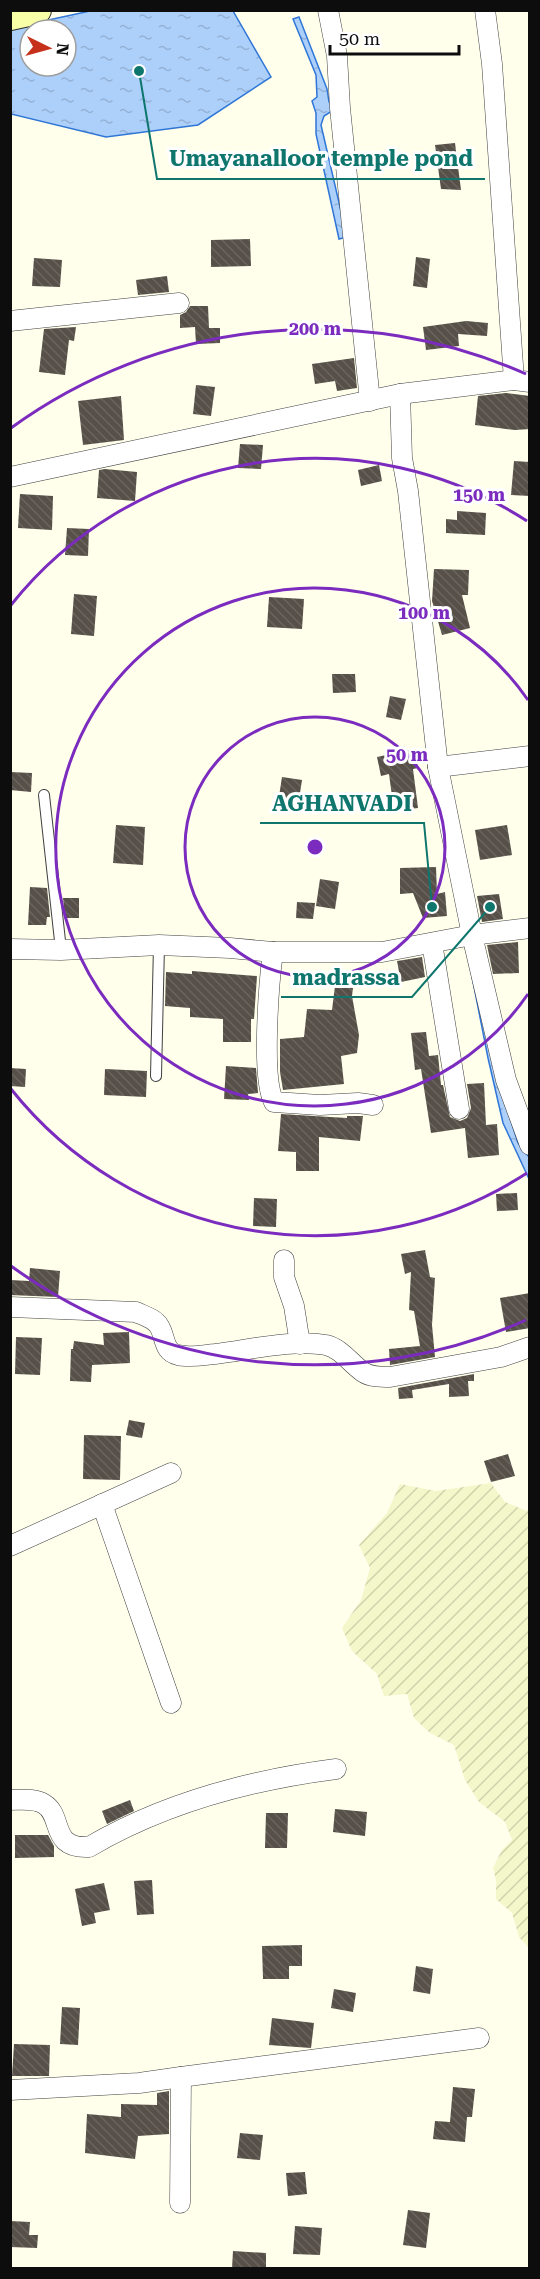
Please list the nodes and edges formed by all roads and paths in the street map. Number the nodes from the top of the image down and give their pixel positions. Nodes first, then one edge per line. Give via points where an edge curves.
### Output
1 (37, 10) edge
2 (328, 10) edge
3 (485, 10) edge
4 (10, 16) edge
5 (179, 303) dead end
6 (10, 321) edge
7 (522, 381) edge
8 (400, 394) junction
9 (370, 401) junction
10 (10, 477) edge
11 (530, 756) edge
12 (438, 767) junction
13 (44, 795) dead end
14 (530, 928) edge
15 (472, 935) junction
16 (432, 943) junction
17 (159, 945) junction
18 (10, 949) edge
19 (61, 950) junction
20 (273, 952) junction
21 (156, 1076) dead end
22 (373, 1105) dead end
23 (459, 1109) dead end
24 (530, 1145) edge
25 (284, 1260) dead end
26 (10, 1307) edge
27 (300, 1344) junction
28 (530, 1347) edge
29 (171, 1473) dead end
30 (102, 1504) junction
31 (10, 1546) edge
32 (171, 1703) dead end
33 (336, 1768) dead end
34 (10, 1800) edge
35 (479, 2038) dead end
36 (181, 2077) junction
37 (10, 2090) edge
38 (180, 2204) dead end

1 - 4 main road
2 - 9 street via 337,56
3 - 7 street
5 - 6 street
7 - 8 street
8 - 9 street
8 - 12 street via 402,458
9 - 10 street
11 - 12 street
12 - 15 street
13 - 19 lane
14 - 15 street
15 - 16 street
15 - 24 street via 506,1080
16 - 20 street via 382,952
16 - 23 street
17 - 19 street
17 - 20 street
17 - 21 lane
18 - 19 street
20 - 22 street via 268,986 268,1076 274,1102
25 - 27 street via 284,1277
26 - 27 street via 136,1312 159,1326 166,1346 180,1356
27 - 28 street via 327,1345 340,1351 364,1373 383,1377 501,1357
29 - 30 street
30 - 31 street
30 - 32 street
33 - 34 street via 283,1775 159,1811 80,1847 69,1844 58,1832 51,1809 42,1802
35 - 36 street
36 - 37 street
36 - 38 street

